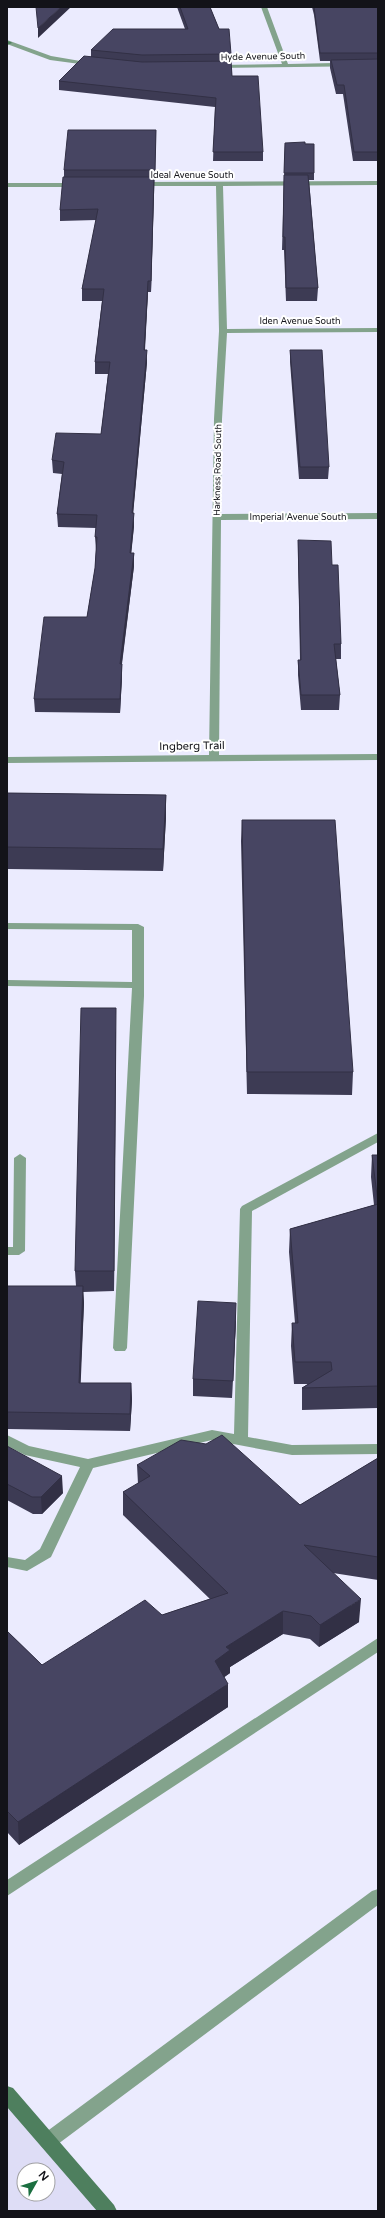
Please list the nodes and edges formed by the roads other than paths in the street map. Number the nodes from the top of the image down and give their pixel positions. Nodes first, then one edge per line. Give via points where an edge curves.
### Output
1 (264, 7) edge
2 (8, 42) edge
3 (103, 64) edge
4 (378, 64) edge
5 (286, 66) junction
6 (206, 67) edge
7 (378, 183) edge
8 (133, 184) edge
9 (219, 184) junction
10 (7, 185) edge
11 (86, 185) edge
12 (378, 330) edge
13 (223, 331) junction
14 (378, 516) edge
15 (217, 517) junction
16 (214, 757) junction
17 (378, 757) edge
18 (7, 760) edge
19 (7, 926) edge
20 (7, 983) edge
21 (138, 985) junction
22 (378, 1137) edge
23 (20, 1158) dead end
24 (7, 1251) edge
25 (120, 1348) dead end
26 (7, 1440) edge
27 (241, 1440) junction
28 (378, 1449) edge
29 (88, 1464) junction
30 (7, 1562) edge
31 (378, 1644) edge
32 (7, 1889) edge
33 (378, 1896) edge
34 (7, 2094) edge
35 (48, 2141) junction
36 (108, 2211) edge

1 - 5 street
2 - 3 street via 50,58
4 - 5 street, Hyde Avenue South
5 - 6 street, Hyde Avenue South
7 - 9 street, Ideal Avenue South
8 - 9 street, Ideal Avenue South
9 - 13 street, Harkness Road South
10 - 11 street
12 - 13 street, Iden Avenue South
13 - 15 street, Harkness Road South via 218,419
14 - 15 street, Imperial Avenue South
15 - 16 street, Harkness Road South
16 - 17 street, Ingberg Trail
16 - 18 street, Ingberg Trail
19 - 21 street via 138,927
20 - 21 street
21 - 25 street
22 - 27 street via 246,1209
23 - 24 street via 19,1250
26 - 29 street via 25,1450
27 - 28 street via 292,1450
27 - 29 street via 212,1435
29 - 30 street via 46,1554 27,1566
31 - 32 street
33 - 35 street
34 - 35 street
35 - 36 street

